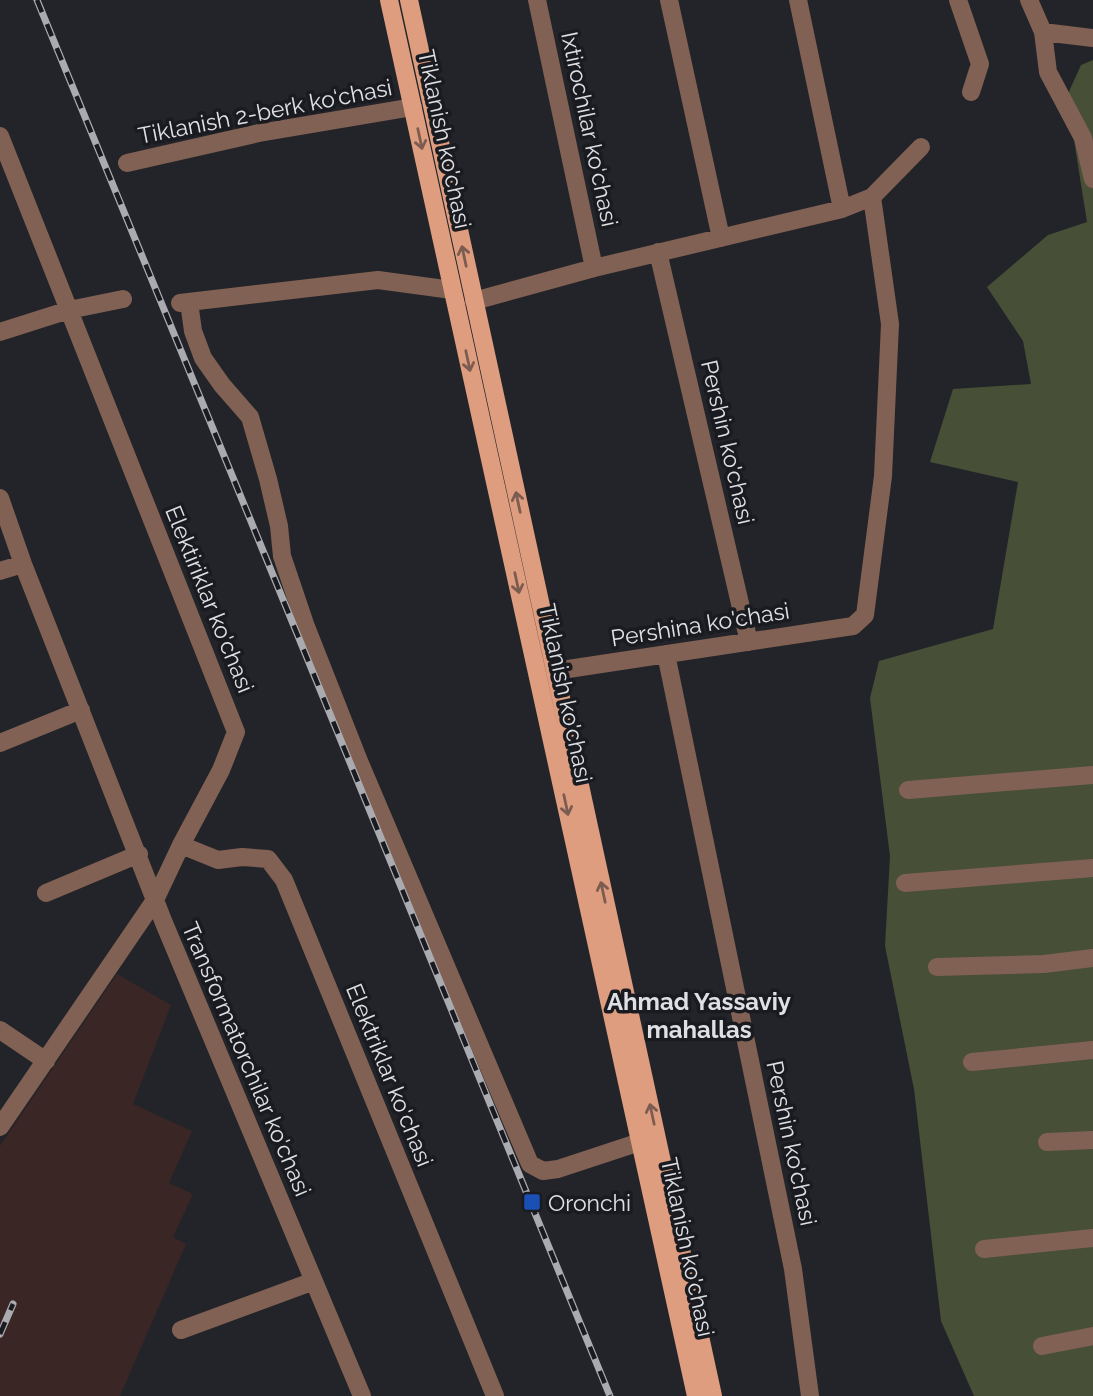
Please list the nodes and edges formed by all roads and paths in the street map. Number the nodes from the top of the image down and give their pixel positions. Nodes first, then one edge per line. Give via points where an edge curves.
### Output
1 (389, 0) edge
2 (409, 0) edge
3 (537, 0) edge
4 (668, 0) edge
5 (798, 0) edge
6 (958, 0) edge
7 (1029, 0) edge
8 (1043, 32) junction
9 (1093, 38) edge
10 (971, 92) dead end
11 (413, 107) junction
12 (0, 136) edge
13 (921, 147) dead end
14 (127, 163) dead end
15 (1093, 179) edge
16 (872, 197) junction
17 (842, 209) junction
18 (721, 237) junction
19 (659, 252) junction
20 (594, 268) junction
21 (452, 290) junction
22 (123, 299) dead end
23 (474, 301) junction
24 (69, 310) junction
25 (0, 332) edge
26 (0, 498) edge
27 (23, 564) junction
28 (0, 571) edge
29 (749, 642) junction
30 (666, 654) junction
31 (555, 671) junction
32 (81, 710) junction
33 (0, 743) edge
34 (1093, 775) edge
35 (908, 790) dead end
36 (181, 845) junction
37 (139, 854) junction
38 (1093, 868) edge
39 (905, 883) dead end
40 (46, 892) dead end
41 (155, 900) junction
42 (1093, 958) edge
43 (937, 967) dead end
44 (0, 1030) edge
45 (1093, 1050) edge
46 (46, 1062) junction
47 (972, 1062) dead end
48 (0, 1127) edge
49 (1093, 1140) edge
50 (640, 1142) junction
51 (1048, 1142) dead end
52 (1093, 1238) edge
53 (984, 1249) dead end
54 (314, 1281) junction
55 (181, 1330) dead end
56 (1093, 1336) edge
57 (1042, 1346) dead end
58 (362, 1396) edge
59 (495, 1396) edge
60 (696, 1396) edge
61 (713, 1396) edge
62 (810, 1396) edge

1 - 11 main road, Tiklanish ko'chasi
23 -> 2 main road
3 - 20 street, Ixtirochilar ko‘chasi
4 - 18 street
5 - 17 street
6 - 10 street via 980,64
7 - 8 street
8 - 9 street
8 - 15 street via 1048,72 1083,138
11 - 14 street, Tiklanish 2-berk ko‘chasi via 259,133
11 -> 21 main road, Tiklanish ko'chasi
12 - 24 street, Elektiriklar ko'chasi
13 - 16 street
16 - 17 street
16 - 29 street, Pershina ko'chasi via 890,324 883,476 865,615 853,626
17 - 18 street
18 - 19 street
19 - 20 street
19 - 29 street, Pershin ko'chasi
20 - 23 street
21 - 23 main road
21 -> 50 main road, Tiklanish ko'chasi
21 - 50 street via 378,280 185,303 203,358 250,416 268,478 282,556 305,624 530,1164 542,1171 558,1169
22 - 24 street
31 -> 23 main road
24 - 25 street
24 - 36 street, Elektiriklar ko'chasi via 236,732 222,770
26 - 27 street, Transformatorchilar ko'chasi
27 - 28 street
27 - 32 street, Transformatorchilar ko'chasi
29 - 30 street, Pershina ko'chasi
30 - 31 street, Pershina ko'chasi
30 - 62 street, Pershin ko'chasi via 793,1269
61 -> 31 main road
32 - 33 street
32 - 37 street, Transformatorchilar ko'chasi
34 - 35 street
36 - 41 street, Elektiriklar ko'chasi
36 - 59 street, Elektriklar ko‘chasi via 218,860 268,859 284,880
37 - 40 street
37 - 41 street, Transformatorchilar ko'chasi
38 - 39 street
41 - 46 street, Elektiriklar ko'chasi
41 - 54 street, Transformatorchilar ko'chasi
42 - 43 street
44 - 46 street
45 - 47 street
46 - 48 street, Elektiriklar ko'chasi
49 - 51 street
50 - 60 main road, Tiklanish ko'chasi
52 - 53 street
54 - 55 street
54 - 58 street, Transformatorchilar ko'chasi
56 - 57 street

